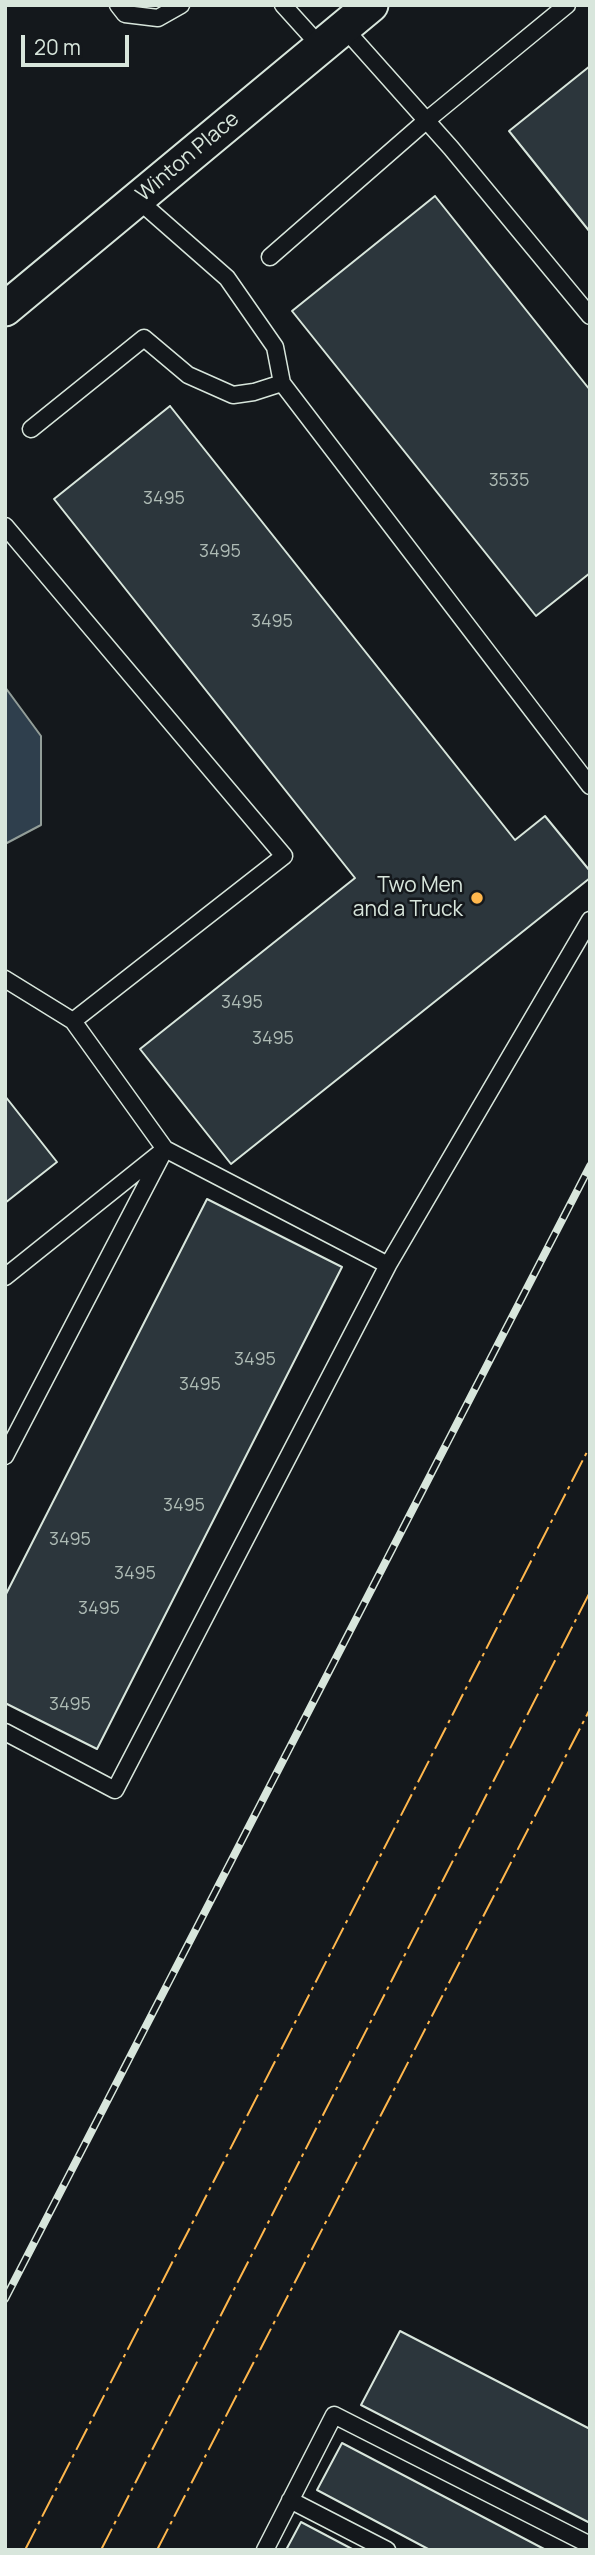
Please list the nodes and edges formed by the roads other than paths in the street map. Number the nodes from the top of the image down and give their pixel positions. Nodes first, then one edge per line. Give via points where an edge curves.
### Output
1 (118, 5) edge
2 (181, 5) edge
3 (283, 5) edge
4 (371, 5) edge
5 (567, 5) edge
6 (332, 37) junction
7 (427, 120) junction
8 (137, 199) junction
9 (270, 257) dead end
10 (5, 309) edge
11 (590, 316) edge
12 (282, 383) junction
13 (31, 429) dead end
14 (5, 526) edge
15 (590, 786) edge
16 (590, 920) edge
17 (5, 979) edge
18 (73, 1021) junction
19 (165, 1149) junction
20 (388, 1265) junction
21 (5, 1278) edge
22 (5, 1456) edge
23 (5, 1732) edge
24 (290, 2500) junction
25 (590, 2545) edge
26 (265, 2550) edge
27 (387, 2550) edge

1 - 2 lane via 125,14 158,18
3 - 6 lane
4 - 6 street, Winton Place
5 - 7 lane
6 - 7 lane
6 - 8 street, Winton Place
7 - 9 lane
7 - 11 lane
8 - 10 street, Winton Place
8 - 12 lane via 227,278 275,347
12 - 13 lane via 233,394 213,388 144,338
12 - 15 lane
14 - 18 lane via 284,856
16 - 20 lane
17 - 18 lane
18 - 19 lane
19 - 20 lane
19 - 21 lane
19 - 22 lane
20 - 23 lane via 115,1790
24 - 25 lane via 334,2415
24 - 26 lane
24 - 27 lane

